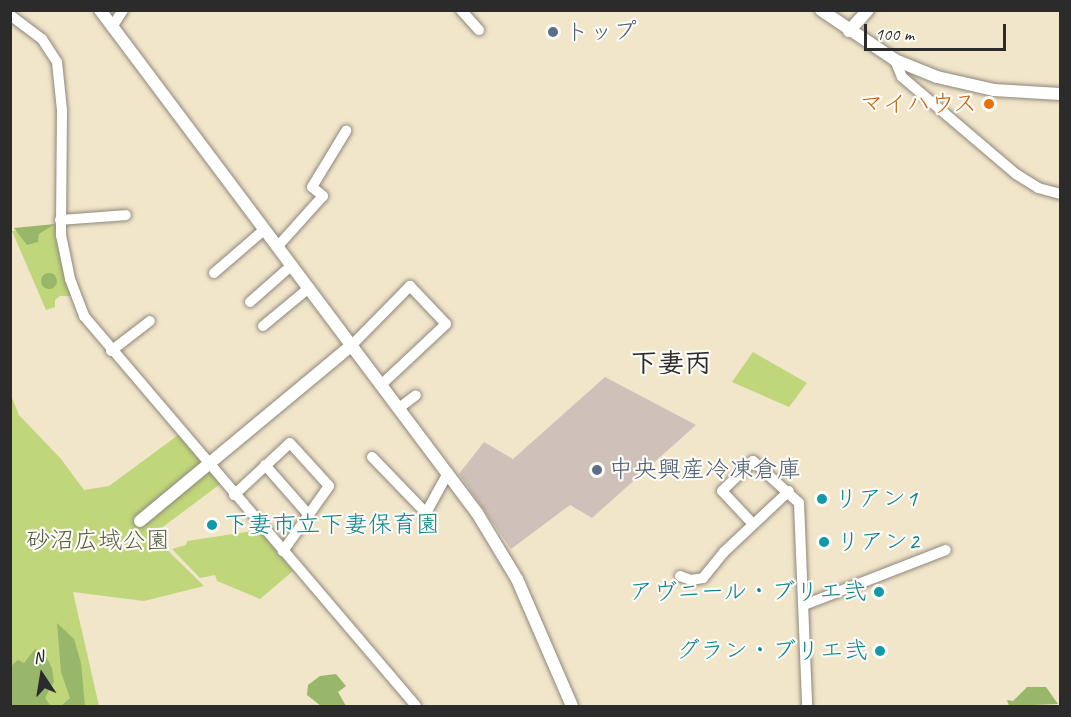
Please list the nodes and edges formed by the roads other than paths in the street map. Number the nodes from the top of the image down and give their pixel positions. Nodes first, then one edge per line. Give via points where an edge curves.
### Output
1 (100, 10) edge
2 (123, 10) edge
3 (461, 10) edge
4 (821, 10) edge
5 (868, 10) edge
6 (10, 15) edge
7 (112, 27) junction
8 (479, 30) dead end
9 (849, 31) junction
10 (895, 60) junction
11 (1060, 94) edge
12 (346, 131) dead end
13 (1060, 194) edge
14 (126, 215) dead end
15 (60, 220) junction
16 (265, 228) junction
17 (278, 246) junction
18 (292, 265) junction
19 (214, 273) dead end
20 (309, 288) junction
21 (250, 302) dead end
22 (150, 321) dead end
23 (263, 326) dead end
24 (351, 345) junction
25 (111, 351) junction
26 (381, 385) junction
27 (416, 395) dead end
28 (399, 408) junction
29 (372, 457) dead end
30 (265, 465) junction
31 (209, 466) junction
32 (448, 473) junction
33 (789, 491) junction
34 (234, 495) junction
35 (309, 515) junction
36 (140, 521) dead end
37 (753, 524) junction
38 (946, 550) dead end
39 (283, 551) junction
40 (680, 576) dead end
41 (804, 604) junction
42 (416, 706) edge
43 (572, 706) edge
44 (807, 706) edge

1 - 7 street
2 - 7 street
3 - 8 street
4 - 9 street
5 - 9 street
6 - 15 street via 42,39 57,62 62,110
7 - 16 street
9 - 10 street
10 - 11 street via 973,87
10 - 13 street via 902,77 1016,174 1038,188
12 - 17 street via 312,187 323,195
14 - 15 street
15 - 25 street via 63,250 79,305
16 - 17 street
16 - 19 street
17 - 18 street
18 - 20 street
18 - 21 street
20 - 23 street
20 - 24 street
22 - 25 street
24 - 26 street
24 - 26 street via 410,286 446,324
24 - 31 street
25 - 31 street
26 - 28 street
27 - 28 street
28 - 32 street
29 - 32 street via 426,513
30 - 34 street
30 - 35 street
30 - 35 street via 290,443 329,486
31 - 34 street
31 - 36 street
32 - 43 street via 512,569
33 - 37 street
33 - 37 street via 753,461 737,475 722,491
33 - 41 street via 799,502
34 - 39 street
35 - 39 street
37 - 40 street via 703,578 691,580
38 - 41 street
39 - 42 street
41 - 44 street

